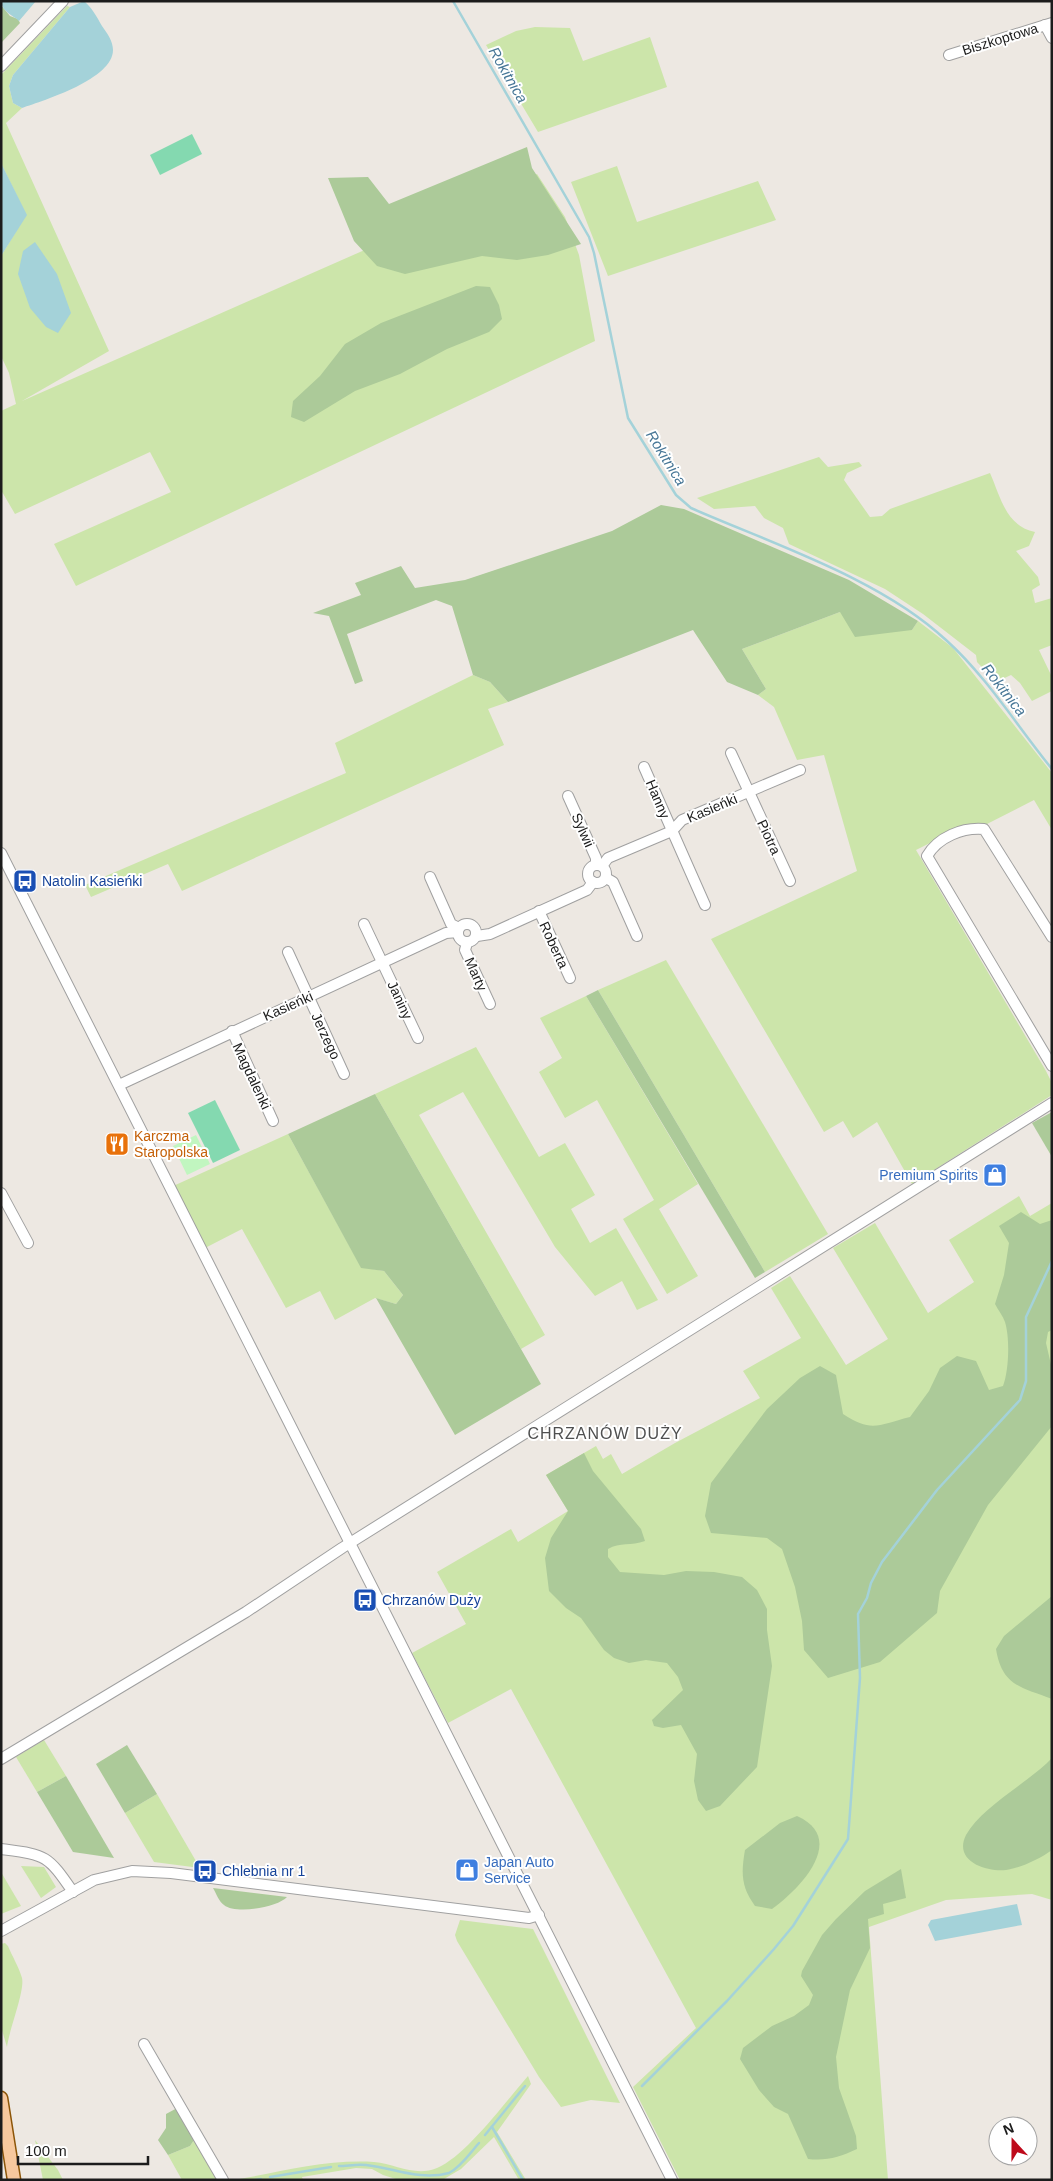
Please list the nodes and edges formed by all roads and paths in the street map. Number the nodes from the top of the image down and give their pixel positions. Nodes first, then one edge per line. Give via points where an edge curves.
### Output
1 (63, 1) edge
2 (1048, 24) edge
3 (1052, 38) edge
4 (949, 55) dead end
5 (1, 66) edge
6 (731, 753) dead end
7 (644, 767) dead end
8 (800, 770) dead end
9 (748, 792) junction
10 (568, 796) dead end
11 (672, 830) junction
12 (1, 852) edge
13 (599, 865) junction
14 (430, 877) dead end
15 (606, 878) junction
16 (790, 881) dead end
17 (593, 882) junction
18 (705, 905) dead end
19 (539, 911) junction
20 (364, 924) dead end
21 (458, 930) junction
22 (476, 936) junction
23 (637, 936) dead end
24 (1052, 937) edge
25 (467, 943) junction
26 (288, 952) dead end
27 (382, 962) junction
28 (570, 978) dead end
29 (308, 997) junction
30 (490, 1004) dead end
31 (232, 1031) junction
32 (418, 1038) dead end
33 (1052, 1066) edge
34 (344, 1074) dead end
35 (119, 1084) junction
36 (1052, 1103) edge
37 (273, 1121) dead end
38 (1, 1193) edge
39 (28, 1243) dead end
40 (350, 1543) junction
41 (1, 1759) edge
42 (1, 1849) edge
43 (73, 1892) junction
44 (539, 1915) junction
45 (1, 1931) edge
46 (144, 2044) dead end
47 (1, 2101) edge
48 (14, 2180) edge
49 (223, 2180) edge
50 (672, 2180) edge

1 - 5 street
2 - 3 street
2 - 4 street, Biszkoptowa
6 - 9 street, Piotra
7 - 11 street, Hanny
8 - 9 street, Kasieńki
9 - 11 street, Kasieńki via 682,820
9 - 16 street, Piotra
10 - 13 street, Sylwii
11 - 13 street, Kasieńki
11 - 18 street, Hanny
12 - 35 street
13 - 15 street via 607,872
13 - 17 street via 588,872
14 - 21 street via 451,924
15 - 17 street
15 - 23 street via 612,882
17 - 19 street via 587,890
19 - 22 street via 490,934
19 - 28 street, Roberta
20 - 27 street, Janiny
21 - 22 street via 466,924 472,925
21 - 25 street via 460,939
21 - 27 street, Kasieńki
22 - 25 street
24 - 33 street via 984,830 970,828 932,846 927,856
25 - 30 street, Marty via 465,950
26 - 29 street, Jerzego
27 - 29 street, Kasieńki
27 - 32 street, Janiny
29 - 31 street, Kasieńki
29 - 34 street, Jerzego
31 - 35 street, Kasieńki
31 - 37 street, Magdalenki
35 - 40 street
36 - 40 street
38 - 39 street
40 - 41 street via 246,1612
40 - 44 street
42 - 43 street via 33,1853 48,1859
43 - 44 street via 106,1876 147,1871 531,1918
43 - 45 street
44 - 50 street
46 - 49 street
47 - 48 main road

